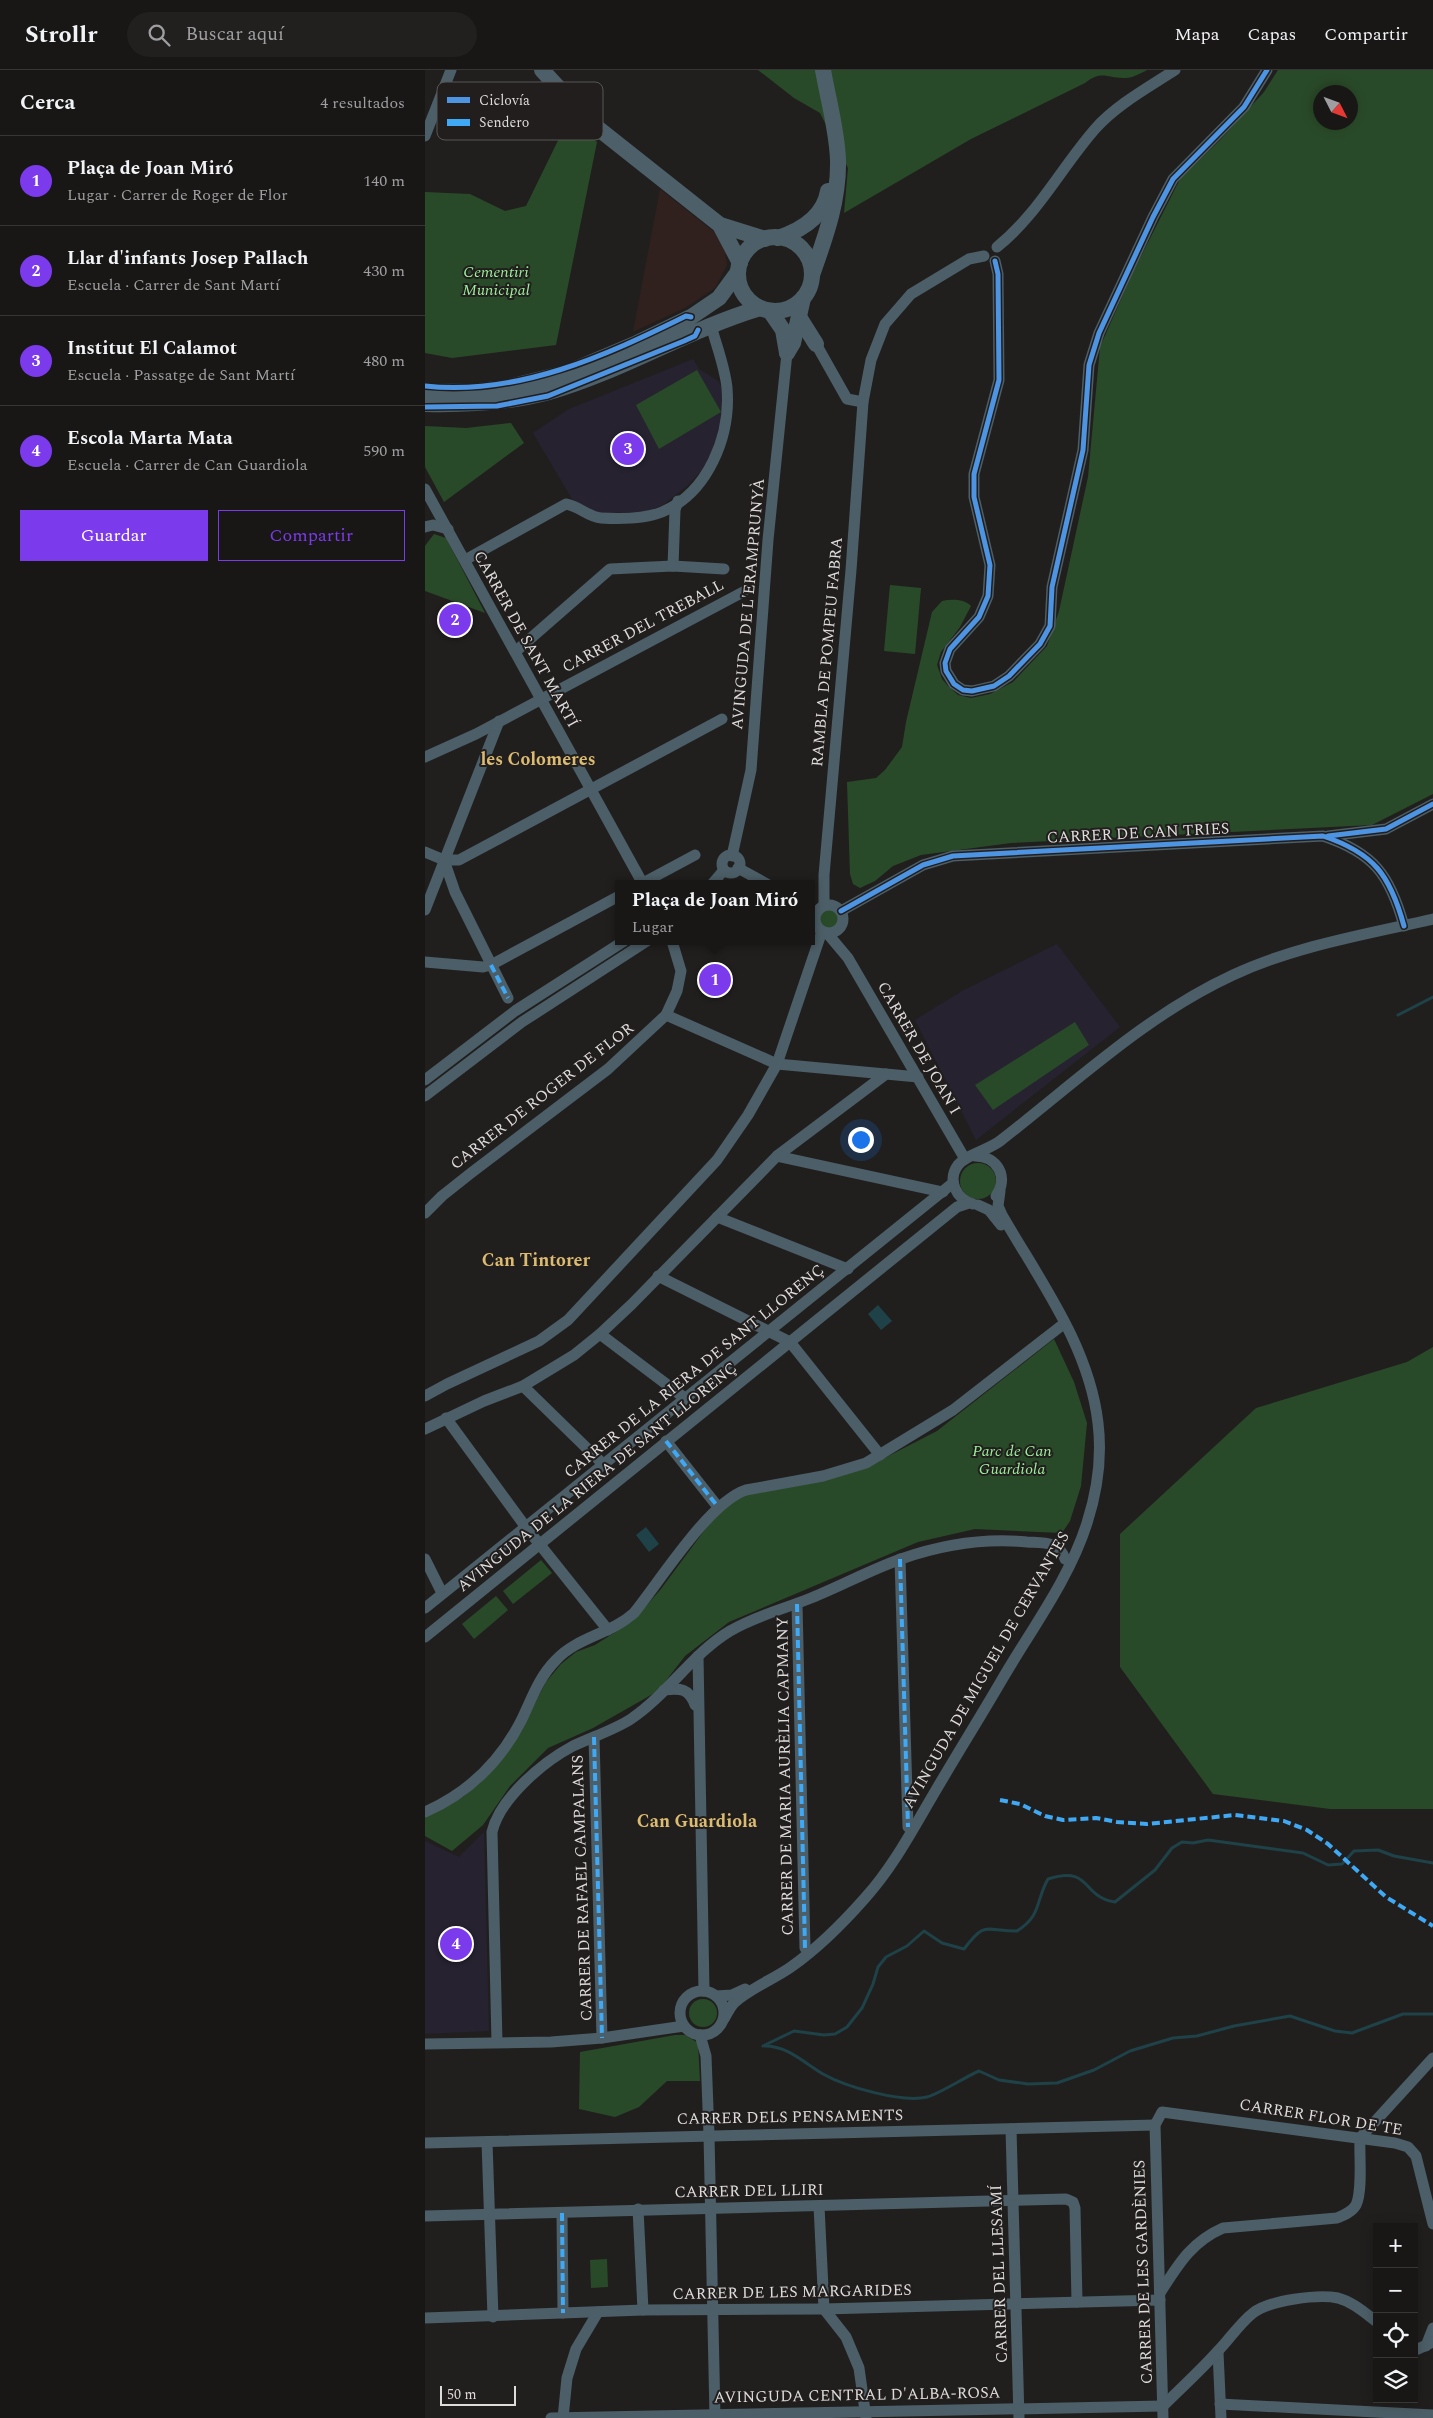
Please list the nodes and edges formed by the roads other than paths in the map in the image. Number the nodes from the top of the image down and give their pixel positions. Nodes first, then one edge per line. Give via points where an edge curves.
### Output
1 (451, 70) edge
2 (542, 70) edge
3 (815, 70) edge
4 (823, 70) edge
5 (1175, 70) edge
6 (1267, 70) edge
7 (446, 82) edge
8 (553, 82) edge
9 (437, 106) edge
10 (603, 132) edge
11 (425, 136) edge
12 (720, 225) junction
13 (772, 238) junction
14 (997, 247) junction
15 (984, 256) junction
16 (995, 261) junction
17 (739, 267) junction
18 (811, 279) junction
19 (803, 298) junction
20 (765, 310) junction
21 (799, 317) junction
22 (711, 325) junction
23 (816, 344) junction
24 (790, 348) junction
25 (425, 391) edge
26 (863, 402) junction
27 (425, 404) edge
28 (425, 490) edge
29 (678, 502) junction
30 (425, 527) edge
31 (448, 529) junction
32 (465, 560) junction
33 (673, 566) junction
34 (724, 569) dead end
35 (743, 592) dead end
36 (515, 652) junction
37 (541, 700) junction
38 (723, 719) dead end
39 (499, 722) junction
40 (425, 757) edge
41 (590, 791) junction
42 (1433, 804) edge
43 (1323, 836) junction
44 (425, 852) edge
45 (695, 855) dead end
46 (732, 856) junction
47 (444, 860) junction
48 (739, 868) junction
49 (725, 870) junction
50 (640, 880) edge
51 (648, 880) edge
52 (716, 880) edge
53 (760, 880) edge
54 (615, 898) edge
55 (817, 908) edge
56 (425, 910) edge
57 (841, 911) junction
58 (1433, 919) edge
59 (1404, 926) junction
60 (840, 927) junction
61 (824, 932) junction
62 (618, 945) edge
63 (641, 945) edge
64 (673, 945) edge
65 (845, 954) junction
66 (425, 962) edge
67 (491, 964) junction
68 (508, 998) dead end
69 (666, 1015) junction
70 (777, 1064) junction
71 (886, 1074) junction
72 (918, 1077) junction
73 (428, 1083) edge
74 (425, 1096) edge
75 (999, 1142) junction
76 (777, 1156) junction
77 (970, 1157) junction
78 (995, 1163) junction
79 (953, 1183) junction
80 (1000, 1191) junction
81 (943, 1192) junction
82 (973, 1204) junction
83 (425, 1213) edge
84 (717, 1218) junction
85 (848, 1269) junction
86 (658, 1276) junction
87 (1061, 1326) junction
88 (768, 1333) junction
89 (601, 1334) junction
90 (790, 1342) junction
91 (523, 1386) junction
92 (425, 1396) edge
93 (687, 1398) junction
94 (446, 1418) junction
95 (425, 1429) edge
96 (666, 1441) junction
97 (880, 1455) junction
98 (603, 1464) junction
99 (718, 1506) junction
100 (525, 1526) junction
101 (540, 1544) junction
102 (425, 1559) edge
103 (900, 1559) junction
104 (1065, 1559) junction
105 (442, 1594) junction
106 (797, 1604) junction
107 (425, 1608) edge
108 (608, 1630) junction
109 (425, 1637) edge
110 (698, 1656) junction
111 (664, 1690) junction
112 (697, 1710) junction
113 (594, 1737) junction
114 (425, 1812) edge
115 (908, 1827) junction
116 (805, 1948) junction
117 (704, 1991) junction
118 (716, 1996) junction
119 (724, 2019) junction
120 (684, 2026) junction
121 (700, 2036) junction
122 (602, 2038) junction
123 (497, 2042) junction
124 (425, 2044) edge
125 (1433, 2058) edge
126 (1155, 2125) junction
127 (1011, 2128) junction
128 (709, 2135) junction
129 (1360, 2138) junction
130 (487, 2142) junction
131 (425, 2143) edge
132 (1014, 2201) junction
133 (819, 2206) junction
134 (711, 2207) junction
135 (1432, 2207) edge
136 (638, 2209) junction
137 (562, 2213) junction
138 (490, 2214) junction
139 (425, 2216) edge
140 (1433, 2224) edge
141 (1160, 2297) junction
142 (1077, 2302) junction
143 (1017, 2303) junction
144 (824, 2309) junction
145 (643, 2310) junction
146 (712, 2310) junction
147 (598, 2312) junction
148 (563, 2314) junction
149 (493, 2317) junction
150 (425, 2318) edge
151 (1373, 2319) edge
152 (1433, 2328) edge
153 (1424, 2345) edge
154 (1218, 2352) junction
155 (1220, 2404) junction
156 (1163, 2406) junction
157 (1019, 2413) edge
158 (866, 2415) edge
159 (1433, 2415) edge
160 (714, 2416) edge
161 (551, 2418) edge
162 (563, 2418) edge
163 (1163, 2418) edge
164 (1221, 2418) edge

1 - 7 street
2 - 8 main road
3 - 13 main road via 830,156 827,195 815,218 791,234
4 - 18 main road via 837,149 838,178 831,221
5 - 14 street via 1112,113 1096,128 1038,206
6 - 16 street via 1244,107 1173,178 1096,341 1088,375 1079,473 1052,587 1050,626 1040,644 1009,676 994,686 972,691 954,684 945,663 951,649 979,618 988,596 990,565 974,497 974,474 999,380 998,274
9 - 11 street
10 - 12 main road
12 - 13 main road
12 - 17 main road
13 - 17 main road via 750,248
13 - 18 main road via 795,244 805,253
14 - 15 street via 988,247
14 - 16 street via 1000,256
15 - 16 street
15 - 26 street, RAMBLA DE POMPEU FABRA via 969,259 927,282 892,314 878,337
17 - 20 main road via 743,294
17 - 25 main road via 719,298 691,317 566,373 505,388 469,392
18 - 19 main road
19 - 20 main road via 788,308
19 - 21 main road
20 - 22 main road
20 - 24 main road via 783,330
21 - 23 main road
21 - 24 main road
22 - 27 main road via 548,392 482,404
22 - 29 street via 727,388 725,423 718,454 704,479
23 - 24 main road via 805,340
23 - 26 street via 847,399
24 - 46 street, AVINGUDA DE L'ERAMPRUNYÀ via 768,540 751,770
26 - 55 street, RAMBLA DE POMPEU FABRA via 824,875
28 - 31 street, CARRER DE SANT MARTÍ
29 - 32 street via 652,516 602,518 566,504
29 - 33 street
30 - 31 street via 433,525
31 - 32 street, CARRER DE SANT MARTÍ
32 - 36 street, CARRER DE SANT MARTÍ
33 - 34 street
33 - 36 street via 610,569
35 - 37 street, CARRER DEL TREBALL
36 - 37 street, CARRER DE SANT MARTÍ
37 - 39 street, CARRER DEL TREBALL
37 - 41 street, CARRER DE SANT MARTÍ
38 - 41 street
39 - 40 street, CARRER DEL TREBALL
39 - 47 street
41 - 47 street via 459,860
41 - 50 street, CARRER DE SANT MARTÍ
42 - 43 street via 1386,829
43 - 57 street, CARRER DE CAN TRIES via 953,856 923,865
43 - 59 street, CARRER DE CAN TRIES via 1353,848 1377,868 1394,892
44 - 47 street
45 - 51 street
46 - 48 street via 739,861
46 - 49 street via 723,860
47 - 56 street
47 - 67 street via 455,892
48 - 49 street via 732,873
48 - 53 street
49 - 52 street
54 - 67 street
55 - 57 street via 832,905
55 - 61 street via 815,924
57 - 60 street via 843,921
58 - 59 street
59 - 75 street via 1289,954 1234,974 1200,991 1140,1030
60 - 61 street via 836,931
60 - 65 street, CARRER DE JOAN I
61 - 65 street, CARRER DE JOAN I
61 - 70 street
62 - 73 street via 515,1011
63 - 73 street
64 - 69 street, CARRER DE ROGER DE FLOR via 681,971 677,991
65 - 72 street, CARRER DE JOAN I
66 - 67 street via 483,967
67 - 68 street
69 - 70 street
69 - 83 street, CARRER DE ROGER DE FLOR via 608,1069 471,1173
70 - 71 street
70 - 92 street via 717,1160 568,1320 539,1342
71 - 72 street
71 - 76 street
72 - 77 street, CARRER DE JOAN I
73 - 74 street
75 - 77 street
75 - 78 street via 994,1152
76 - 81 street
76 - 84 street
77 - 78 street via 987,1158
77 - 79 street, CARRER DE LA RIERA DE SANT LLORENÇ via 956,1169
78 - 80 street via 1001,1175
79 - 81 street, CARRER DE LA RIERA DE SANT LLORENÇ
79 - 82 street via 958,1194
80 - 82 street via 991,1201
80 - 119 street, AVINGUDA DE MIGUEL DE CERVANTES via 998,1206 1002,1216 1070,1331 1093,1396 1099,1453 1087,1524 1073,1558 886,1872 828,1937 791,1967 735,2002
81 - 85 street, CARRER DE LA RIERA DE SANT LLORENÇ
82 - 87 street, AVINGUDA DE MIGUEL DE CERVANTES via 989,1210 997,1218
82 - 90 street, AVINGUDA DE LA RIERA DE SANT LLORENÇ via 957,1208
84 - 85 street
84 - 86 street
85 - 88 street, CARRER DE LA RIERA DE SANT LLORENÇ
86 - 88 street
86 - 89 street
87 - 97 street via 953,1410
87 - 104 street, AVINGUDA DE MIGUEL DE CERVANTES via 1088,1398 1093,1451 1087,1500 1077,1535
88 - 90 street
88 - 93 street, CARRER DE LA RIERA DE SANT LLORENÇ
89 - 91 street via 559,1366
89 - 93 street
90 - 96 street, AVINGUDA DE LA RIERA DE SANT LLORENÇ
90 - 97 street
91 - 94 street
91 - 98 street
93 - 98 street, CARRER DE LA RIERA DE SANT LLORENÇ
94 - 95 street
94 - 100 street
96 - 99 street
96 - 101 street, AVINGUDA DE LA RIERA DE SANT LLORENÇ
97 - 99 street via 831,1474 739,1492
98 - 100 street, CARRER DE LA RIERA DE SANT LLORENÇ
99 - 108 street via 634,1613
100 - 101 street
100 - 105 street, CARRER DE LA RIERA DE SANT LLORENÇ
101 - 108 street
101 - 109 street, AVINGUDA DE LA RIERA DE SANT LLORENÇ
102 - 105 street
103 - 104 street via 940,1548 998,1540 1052,1544
103 - 106 street
103 - 115 street
104 - 115 street, AVINGUDA DE MIGUEL DE CERVANTES
105 - 107 street, CARRER DE LA RIERA DE SANT LLORENÇ
106 - 110 street via 730,1631
106 - 116 street, CARRER DE MARIA AURÈLIA CAPMANY
108 - 114 street via 568,1649 557,1659 537,1685 501,1754 486,1772 449,1801
110 - 111 street
110 - 112 street
111 - 112 street via 685,1690 693,1697
111 - 113 street via 629,1720
112 - 117 street
113 - 122 street, CARRER DE RAFAEL CAMPALANS
113 - 123 street via 543,1766 509,1799 494,1824
115 - 116 street, AVINGUDA DE MIGUEL DE CERVANTES via 869,1885
116 - 118 street, AVINGUDA DE MIGUEL DE CERVANTES via 739,1993
117 - 118 street
117 - 120 street via 695,1992 685,2000 680,2013
118 - 119 street via 723,2004
119 - 121 street via 716,2031
120 - 121 street
120 - 122 street
121 - 128 street via 706,2056
122 - 123 street
123 - 124 street
125 - 129 street
126 - 127 street, CARRER DELS PENSAMENTS
126 - 129 street, CARRER FLOR DE TE via 1162,2112 1170,2111
126 - 141 street, CARRER DE LES GARDÈNIES
127 - 128 street, CARRER DELS PENSAMENTS
127 - 132 street, CARRER DEL LLESAMÍ
128 - 130 street, CARRER DELS PENSAMENTS
128 - 134 street
129 - 135 street, CARRER FLOR DE TE via 1408,2147 1416,2156
129 - 141 street via 1359,2195 1356,2206 1349,2213 1337,2218 1223,2228 1207,2234 1181,2258
130 - 131 street, CARRER DELS PENSAMENTS
130 - 138 street
132 - 133 street, CARRER DEL LLIRI
132 - 142 street, CARRER DEL LLIRI via 1066,2199 1073,2202
132 - 143 street, CARRER DEL LLESAMÍ
133 - 134 street, CARRER DEL LLIRI
133 - 144 street
134 - 136 street, CARRER DEL LLIRI
134 - 146 street
135 - 140 street, CARRER FLOR DE TE
136 - 137 street, CARRER DEL LLIRI
136 - 145 street
137 - 138 street, CARRER DEL LLIRI
137 - 148 street
138 - 139 street, CARRER DEL LLIRI
138 - 149 street
141 - 142 street, CARRER DE LES MARGARIDES
141 - 156 street, CARRER DE LES GARDÈNIES
142 - 143 street, CARRER DE LES MARGARIDES
143 - 144 street, CARRER DE LES MARGARIDES
143 - 157 street, CARRER DEL LLESAMÍ
144 - 146 street, CARRER DE LES MARGARIDES
144 - 158 street via 845,2337 859,2368
145 - 146 street, CARRER DE LES MARGARIDES
145 - 147 street, CARRER DE LES MARGARIDES
146 - 160 street
147 - 148 street, CARRER DE LES MARGARIDES
147 - 162 street via 576,2349 567,2378
148 - 149 street, CARRER DE LES MARGARIDES
149 - 150 street, CARRER DE LES MARGARIDES
151 - 154 street via 1338,2298 1279,2302 1253,2313
152 - 153 street
154 - 155 street
154 - 156 street
155 - 159 street
155 - 164 street
156 - 157 street, AVINGUDA CENTRAL D'ALBA-ROSA
156 - 163 street, CARRER DE LES GARDÈNIES
157 - 158 street, AVINGUDA CENTRAL D'ALBA-ROSA
158 - 160 street, AVINGUDA CENTRAL D'ALBA-ROSA
160 - 162 street, AVINGUDA CENTRAL D'ALBA-ROSA
161 - 162 street, AVINGUDA CENTRAL D'ALBA-ROSA

